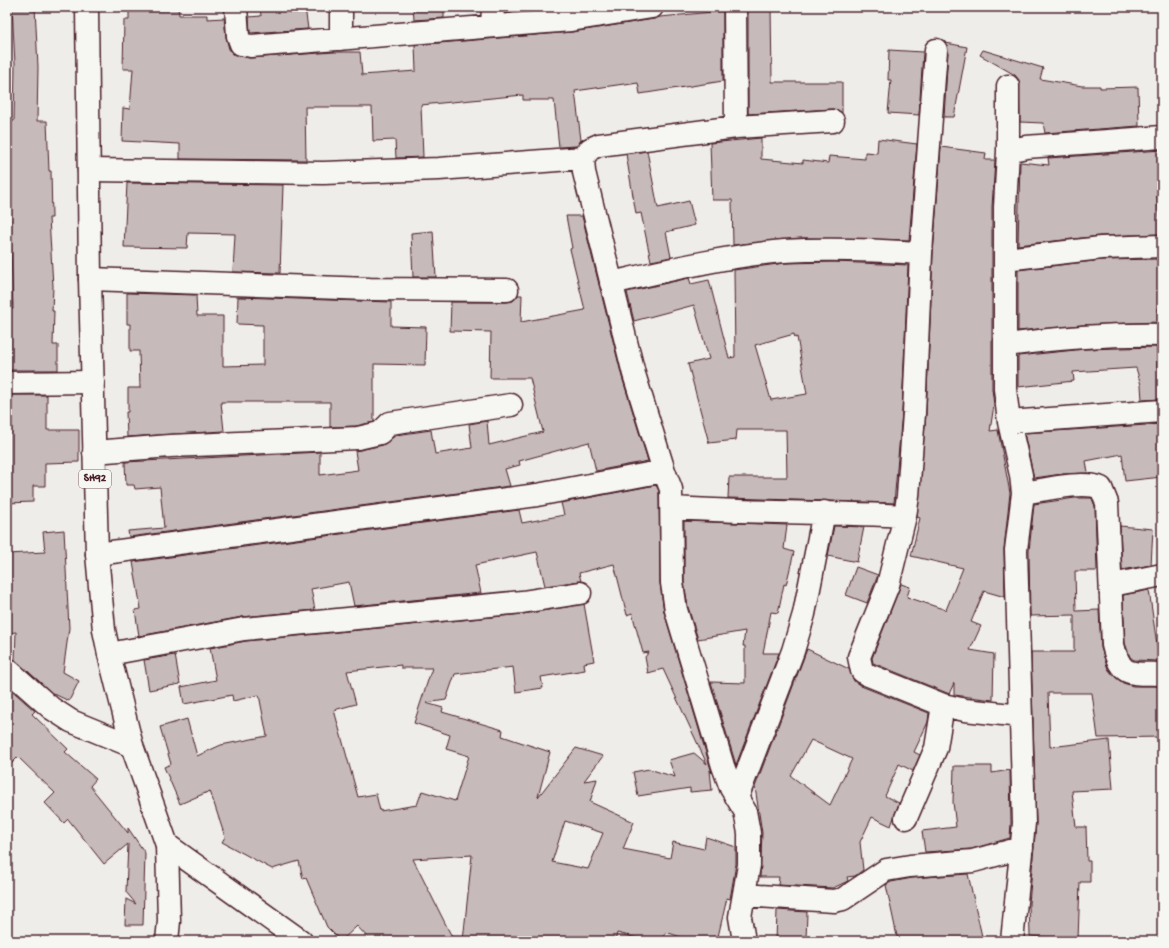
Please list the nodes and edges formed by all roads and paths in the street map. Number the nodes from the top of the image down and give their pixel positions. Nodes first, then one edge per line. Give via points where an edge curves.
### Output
1 (87, 7) edge
2 (236, 7) edge
3 (341, 7) edge
4 (652, 7) edge
5 (735, 7) edge
6 (492, 17) edge
7 (341, 39) junction
8 (936, 50) dead end
9 (1008, 86) dead end
10 (833, 121) dead end
11 (736, 127) junction
12 (1162, 137) edge
13 (1008, 151) junction
14 (583, 158) junction
15 (89, 170) junction
16 (1162, 246) edge
17 (921, 253) junction
18 (1005, 259) junction
19 (90, 279) junction
20 (611, 283) junction
21 (507, 290) dead end
22 (1162, 335) edge
23 (1006, 345) junction
24 (93, 382) junction
25 (7, 383) edge
26 (511, 405) dead end
27 (1162, 411) edge
28 (1009, 422) junction
29 (94, 452) junction
30 (664, 471) junction
31 (1023, 493) junction
32 (673, 508) junction
33 (824, 512) junction
34 (905, 516) junction
35 (98, 554) junction
36 (1162, 575) edge
37 (1112, 585) junction
38 (580, 593) dead end
39 (109, 654) junction
40 (7, 669) edge
41 (1162, 674) edge
42 (943, 705) junction
43 (1021, 716) junction
44 (132, 746) junction
45 (737, 798) junction
46 (906, 818) dead end
47 (167, 845) junction
48 (1022, 848) junction
49 (744, 895) junction
50 (167, 941) edge
51 (301, 941) edge
52 (744, 941) edge
53 (1012, 941) edge

1 - 15 street, SH92
2 - 7 street via 241,44 251,46
3 - 7 street
4 - 6 street via 571,20
5 - 11 street
6 - 7 street
8 - 17 street
9 - 13 street
10 - 11 street
11 - 14 street via 599,145 590,148
12 - 13 street via 1026,147
13 - 18 street
14 - 15 street via 439,169 323,173
14 - 20 street via 584,172
15 - 19 street, SH92
16 - 18 street via 1101,248
17 - 20 street via 830,249 784,251 688,265
17 - 34 street via 914,413
18 - 23 street
19 - 21 street via 354,289
19 - 24 street, SH92
20 - 30 street via 634,374
22 - 23 street via 1062,338
23 - 28 street via 1005,389
24 - 25 street
24 - 29 street, SH92
26 - 29 street via 390,423 380,434 358,438
27 - 28 street
28 - 31 street
29 - 35 street, SH92
30 - 32 street via 671,489
30 - 35 street via 537,495
31 - 37 street via 1082,485 1101,488 1107,503
31 - 43 street via 1016,550
32 - 33 street via 738,512
32 - 45 street via 672,583 676,610 684,643 731,788
33 - 34 street
33 - 45 street via 799,629
34 - 42 street via 885,592 860,657 861,665 866,674
35 - 39 street, SH92 via 104,630
36 - 37 street
37 - 41 street via 1113,645 1120,666 1131,673
38 - 39 street via 522,602 244,629
39 - 44 street, SH92
40 - 44 street via 51,708 71,721
42 - 43 street
42 - 46 street via 936,748
43 - 48 street via 1024,823
44 - 47 street, SH92
45 - 49 street via 745,811 749,832 749,865
47 - 50 street, SH92
47 - 51 street
48 - 49 street via 973,861 886,870 843,899 834,901
48 - 53 street
49 - 52 street via 740,918

